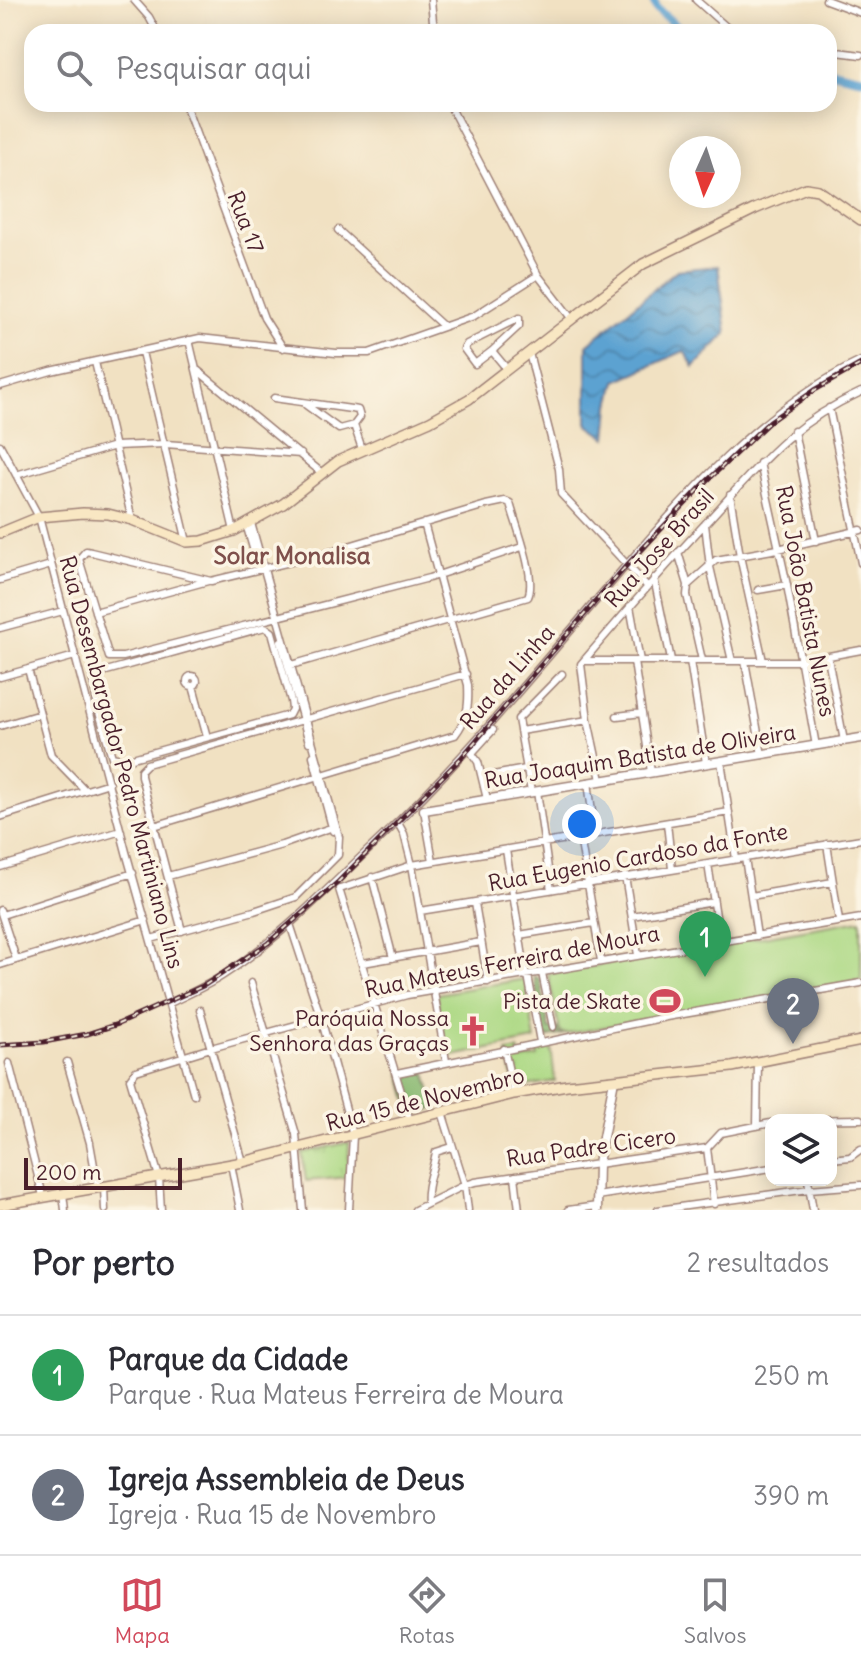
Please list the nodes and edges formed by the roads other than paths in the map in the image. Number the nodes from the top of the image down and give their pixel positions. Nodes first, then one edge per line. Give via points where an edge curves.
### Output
1 (134, 0) edge
2 (431, 0) edge
3 (696, 0) edge
4 (826, 0) edge
5 (861, 13) edge
6 (153, 24) edge
7 (433, 24) edge
8 (723, 24) edge
9 (837, 52) edge
10 (861, 55) edge
11 (188, 112) edge
12 (453, 112) edge
13 (861, 220) edge
14 (338, 230) dead end
15 (538, 275) junction
16 (571, 318) junction
17 (443, 326) junction
18 (189, 340) junction
19 (283, 348) junction
20 (492, 351) junction
21 (142, 352) junction
22 (529, 353) junction
23 (861, 361) edge
24 (95, 362) junction
25 (196, 369) junction
26 (507, 369) junction
27 (0, 386) edge
28 (861, 392) edge
29 (274, 398) dead end
30 (303, 402) junction
31 (829, 408) junction
32 (354, 425) junction
33 (794, 431) junction
34 (165, 444) junction
35 (0, 445) edge
36 (115, 446) junction
37 (214, 449) junction
38 (362, 449) junction
39 (301, 454) junction
40 (760, 463) junction
41 (322, 473) junction
42 (16, 475) junction
43 (730, 495) junction
44 (39, 517) junction
45 (132, 520) junction
46 (424, 523) junction
47 (249, 524) junction
48 (705, 524) junction
49 (234, 531) junction
50 (858, 531) edge
51 (0, 533) edge
52 (816, 541) junction
53 (187, 542) junction
54 (522, 547) junction
55 (778, 549) junction
56 (678, 552) junction
57 (740, 556) junction
58 (861, 563) edge
59 (51, 565) junction
60 (627, 565) junction
61 (710, 567) junction
62 (261, 568) junction
63 (437, 575) junction
64 (654, 578) junction
65 (0, 580) edge
66 (211, 581) junction
67 (688, 585) junction
68 (787, 585) junction
69 (647, 586) junction
70 (758, 590) dead end
71 (630, 606) junction
72 (63, 611) junction
73 (95, 612) junction
74 (276, 617) junction
75 (451, 620) junction
76 (0, 628) edge
77 (861, 651) edge
78 (75, 656) junction
79 (828, 658) junction
80 (671, 660) junction
81 (702, 660) junction
82 (584, 661) junction
83 (637, 661) junction
84 (690, 661) junction
85 (732, 661) junction
86 (745, 661) junction
87 (763, 661) junction
88 (802, 661) junction
89 (290, 665) junction
90 (28, 669) junction
91 (466, 674) junction
92 (562, 674) dead end
93 (0, 677) edge
94 (193, 686) dead end
95 (98, 709) junction
96 (90, 712) junction
97 (642, 713) junction
98 (40, 714) junction
99 (617, 716) dead end
100 (305, 719) junction
101 (588, 720) junction
102 (0, 726) edge
103 (493, 730) dead end
104 (520, 731) junction
105 (207, 737) junction
106 (861, 738) edge
107 (844, 741) junction
108 (816, 746) junction
109 (471, 750) junction
110 (762, 755) junction
111 (721, 761) junction
112 (706, 763) junction
113 (526, 769) junction
114 (651, 772) junction
115 (320, 776) junction
116 (482, 777) junction
117 (601, 780) junction
118 (588, 782) junction
119 (109, 783) junction
120 (85, 790) junction
121 (534, 791) junction
122 (487, 799) junction
123 (424, 810) joint
124 (729, 812) junction
125 (0, 817) edge
126 (398, 823) junction
127 (667, 823) junction
128 (154, 826) junction
129 (334, 827) junction
130 (121, 831) junction
131 (595, 834) junction
132 (580, 837) junction
133 (861, 839) edge
134 (827, 844) junction
135 (544, 845) junction
136 (506, 850) junction
137 (745, 858) junction
138 (736, 859) junction
139 (433, 861) junction
140 (708, 864) junction
141 (412, 865) junction
142 (0, 867) edge
143 (672, 869) junction
144 (133, 873) junction
145 (168, 876) junction
146 (625, 876) junction
147 (372, 877) junction
148 (336, 882) junction
149 (833, 882) junction
150 (588, 884) junction
151 (340, 889) junction
152 (551, 890) junction
153 (751, 896) junction
154 (513, 897) junction
155 (713, 902) junction
156 (475, 903) junction
157 (420, 911) junction
158 (1, 912) edge
159 (632, 916) junction
160 (861, 918) edge
161 (146, 920) junction
162 (839, 921) junction
163 (594, 923) junction
164 (290, 924) junction
165 (182, 931) junction
166 (519, 935) junction
167 (757, 936) junction
168 (151, 939) junction
169 (481, 942) junction
170 (720, 942) junction
171 (427, 951) junction
172 (638, 955) junction
173 (393, 958) junction
174 (16, 959) junction
175 (601, 961) junction
176 (363, 963) junction
177 (0, 965) edge
178 (542, 973) junction
179 (527, 975) junction
180 (488, 982) junction
181 (251, 983) dead end
182 (861, 983) edge
183 (432, 990) junction
184 (375, 1003) junction
185 (168, 1004) junction
186 (200, 1010) dead end
187 (321, 1018) junction
188 (553, 1027) dead end
189 (266, 1034) junction
190 (861, 1041) edge
191 (540, 1042) junction
192 (211, 1048) junction
193 (504, 1049) junction
194 (182, 1056) junction
195 (446, 1061) junction
196 (67, 1062) dead end
197 (758, 1062) junction
198 (9, 1063) dead end
199 (397, 1073) junction
200 (614, 1080) junction
201 (514, 1094) junction
202 (194, 1095) dead end
203 (442, 1112) junction
204 (837, 1119) edge
205 (861, 1119) edge
206 (410, 1121) junction
207 (765, 1124) edge
208 (757, 1126) junction
209 (353, 1135) junction
210 (452, 1147) junction
211 (299, 1148) junction
212 (707, 1148) junction
213 (861, 1149) edge
214 (837, 1158) edge
215 (243, 1162) junction
216 (598, 1163) junction
217 (231, 1164) junction
218 (765, 1169) edge
219 (515, 1176) junction
220 (159, 1177) junction
221 (711, 1178) junction
222 (465, 1185) junction
223 (861, 1185) edge
224 (809, 1186) edge
225 (101, 1187) junction
226 (809, 1189) junction
227 (63, 1193) junction
228 (43, 1196) junction
229 (27, 1204) edge
230 (427, 1204) junction
231 (597, 1204) edge
232 (714, 1204) junction
233 (0, 1205) edge
234 (65, 1210) edge
235 (105, 1210) edge
236 (161, 1210) edge
237 (240, 1210) edge
238 (303, 1210) edge
239 (349, 1210) edge
240 (415, 1210) edge
241 (468, 1210) edge
242 (519, 1210) edge
243 (568, 1210) edge
244 (658, 1210) edge
245 (813, 1210) edge

1 - 6 street
2 - 7 street
3 - 8 street
4 - 5 street
9 - 10 street
11 - 19 street, Rua 17 via 264,318
12 - 15 street
13 - 16 main road via 818,190 800,190 643,264
14 - 17 street
15 - 16 street
15 - 17 street via 485,310
16 - 22 main road
17 - 19 street via 369,353
18 - 19 street
18 - 21 street
18 - 25 street
20 - 20 street via 519,326 519,318 464,349 475,364
20 - 26 street
21 - 24 street
21 - 34 street
22 - 26 main road
22 - 60 street via 561,494
23 - 60 street, Rua da Linha via 769,419 702,482
24 - 27 street
24 - 36 street
25 - 37 street
25 - 39 street
26 - 38 main road via 445,413
28 - 31 street, Rua Jose Brasil
29 - 30 street
30 - 32 street via 339,429
30 - 32 street via 356,408 360,417
31 - 33 street, Rua Jose Brasil
31 - 50 street
32 - 38 street
33 - 40 street, Rua Jose Brasil
33 - 52 street
34 - 36 street
34 - 37 street
34 - 53 street
35 - 42 street, Rua Desembargador Pedro Martiniano Lins
36 - 42 street
36 - 45 street
37 - 39 street
37 - 49 street
38 - 41 main road
39 - 41 street
40 - 43 street, Rua Jose Brasil
40 - 55 street, Rua João Batista Nunes
41 - 47 main road
42 - 44 street, Rua Desembargador Pedro Martiniano Lins
43 - 48 street, Rua Jose Brasil
43 - 57 street
44 - 45 main road via 83,513
44 - 51 main road
44 - 59 street, Rua Desembargador Pedro Martiniano Lins
45 - 53 main road
46 - 54 street via 505,501
46 - 62 street
46 - 63 street
47 - 49 main road
47 - 62 street
48 - 56 street, Rua Jose Brasil
48 - 61 street
49 - 53 main road
50 - 52 street
50 - 58 street
52 - 55 street
54 - 63 street
54 - 75 street via 532,587 528,597
55 - 57 street
55 - 68 street, Rua João Batista Nunes
56 - 64 street, Rua Jose Brasil
56 - 67 street
57 - 61 street via 716,560
57 - 87 street
59 - 65 street
59 - 72 street, Rua Desembargador Pedro Martiniano Lins
60 - 69 street
60 - 109 street, Rua da Linha
61 - 67 street
61 - 85 street
62 - 66 street
62 - 74 street
63 - 74 street
63 - 75 street
64 - 69 street, Rua Jose Brasil
64 - 80 street
66 - 73 street
66 - 73 street via 86,551 79,559
67 - 81 street
68 - 70 street
68 - 88 street, Rua João Batista Nunes
69 - 71 street, Rua Jose Brasil
71 - 82 street, Rua Jose Brasil
71 - 83 street
72 - 76 street
72 - 78 street, Rua Desembargador Pedro Martiniano Lins
73 - 74 street via 109,657
74 - 89 street
75 - 89 street
75 - 91 street
77 - 79 street
78 - 90 street
78 - 96 street, Rua Desembargador Pedro Martiniano Lins
79 - 88 street
79 - 107 street
80 - 83 street
80 - 84 street
81 - 84 street
81 - 85 street
82 - 83 street
82 - 101 street
83 - 97 street
84 - 112 street
85 - 86 street
86 - 87 street
86 - 110 street
87 - 88 street
88 - 108 street, Rua João Batista Nunes
89 - 100 street
90 - 93 street
90 - 98 street
91 - 100 street
91 - 115 street via 469,709 455,735
92 - 104 street via 519,716
94 - 105 street
95 - 96 street
95 - 105 street via 111,754 119,761
95 - 105 street via 94,674 269,628 291,713
96 - 119 street, Rua Desembargador Pedro Martiniano Lins
97 - 99 street
97 - 114 street
98 - 102 street
98 - 120 street via 52,757
100 - 115 street
100 - 128 street via 147,764 141,776
101 - 104 street
101 - 117 street
103 - 109 street
104 - 113 street
106 - 107 street, Rua Joaquim Batista de Oliveira
107 - 108 street, Rua Joaquim Batista de Oliveira
108 - 110 street, Rua Joaquim Batista de Oliveira
109 - 116 street
109 - 126 street, Rua da Linha
110 - 111 street, Rua Joaquim Batista de Oliveira
111 - 112 street, Rua Joaquim Batista de Oliveira
111 - 124 street
112 - 114 street, Rua Joaquim Batista de Oliveira
113 - 116 street
113 - 121 street
114 - 117 street, Rua Joaquim Batista de Oliveira
115 - 128 street
115 - 129 street
116 - 122 street
117 - 118 street, Rua Joaquim Batista de Oliveira
118 - 121 street, Rua Joaquim Batista de Oliveira
118 - 131 street
119 - 120 street
119 - 130 street, Rua Desembargador Pedro Martiniano Lins
120 - 125 street
121 - 122 street, Rua Joaquim Batista de Oliveira
121 - 135 street
122 - 123 street, Rua Joaquim Batista de Oliveira
123 - 139 street
124 - 127 street
124 - 138 street
126 - 141 street
126 - 148 street, Rua da Linha
127 - 131 street
127 - 143 street
128 - 145 street
129 - 145 street
129 - 165 street via 338,855 296,897
130 - 142 street
130 - 144 street, Rua Desembargador Pedro Martiniano Lins
131 - 132 street
132 - 135 street
132 - 150 street
133 - 134 street, Rua Eugenio Cardoso da Fonte
134 - 137 street, Rua Eugenio Cardoso da Fonte
134 - 149 street
135 - 136 street
135 - 152 street
136 - 139 street
136 - 154 street
137 - 138 street, Rua Eugenio Cardoso da Fonte
137 - 153 street
138 - 140 street, Rua Eugenio Cardoso da Fonte
139 - 141 street
140 - 143 street, Rua Eugenio Cardoso da Fonte
140 - 155 street
141 - 147 street
141 - 157 street
143 - 146 street, Rua Eugenio Cardoso da Fonte
144 - 158 street
144 - 161 street, Rua Desembargador Pedro Martiniano Lins
145 - 165 street
146 - 150 street, Rua Eugenio Cardoso da Fonte
146 - 159 street
147 - 151 street
147 - 173 street
148 - 151 street
148 - 164 street, Rua da Linha
149 - 153 street
149 - 162 street
150 - 152 street, Rua Eugenio Cardoso da Fonte
150 - 163 street
151 - 176 street
152 - 154 street, Rua Eugenio Cardoso da Fonte
153 - 167 street
154 - 156 street, Rua Eugenio Cardoso da Fonte
154 - 166 street
155 - 159 street
155 - 170 street
156 - 157 street, Rua Eugenio Cardoso da Fonte
156 - 169 street
157 - 171 street
158 - 174 street
159 - 172 street
160 - 162 street, Rua Mateus Ferreira de Moura
161 - 168 street, Rua Desembargador Pedro Martiniano Lins
161 - 174 street
162 - 167 street, Rua Mateus Ferreira de Moura
163 - 166 street
163 - 175 street
164 - 185 street, Rua da Linha via 227,973
164 - 187 street
165 - 168 street
166 - 179 street
167 - 170 street, Rua Mateus Ferreira de Moura
168 - 185 street, Rua Desembargador Pedro Martiniano Lins
169 - 171 street
169 - 180 street
170 - 172 street, Rua Mateus Ferreira de Moura
171 - 173 street
171 - 183 street
172 - 175 street, Rua Mateus Ferreira de Moura
173 - 176 street
174 - 177 street
175 - 178 street, Rua Mateus Ferreira de Moura
176 - 184 street
178 - 179 street, Rua Mateus Ferreira de Moura
178 - 188 street
179 - 180 street, Rua Mateus Ferreira de Moura
179 - 191 street
180 - 183 street, Rua Mateus Ferreira de Moura
181 - 189 street
182 - 191 street
183 - 184 street, Rua Mateus Ferreira de Moura
183 - 195 street
184 - 187 street, Rua Mateus Ferreira de Moura
184 - 199 street
185 - 194 street, Rua Desembargador Pedro Martiniano Lins
186 - 192 street
187 - 189 street, Rua Mateus Ferreira de Moura
187 - 209 street
189 - 192 street, Rua Mateus Ferreira de Moura
189 - 211 street
190 - 197 main road, Rua 15 de Novembro
191 - 193 street
192 - 194 street, Rua Mateus Ferreira de Moura
192 - 215 street
193 - 195 street
193 - 201 street
194 - 202 street, Rua Desembargador Pedro Martiniano Lins
194 - 220 street, Rua Mateus Ferreira de Moura via 130,1076
195 - 199 street
196 - 225 street
197 - 200 main road, Rua 15 de Novembro
197 - 208 street
198 - 228 street
199 - 206 street
200 - 201 main road, Rua 15 de Novembro
200 - 216 street
201 - 203 main road, Rua 15 de Novembro
203 - 206 main road, Rua 15 de Novembro
203 - 210 street
204 - 205 street
206 - 209 main road, Rua 15 de Novembro
207 - 208 street, Rua Padre Cicero
208 - 212 street, Rua Padre Cicero via 721,1133
209 - 211 main road, Rua 15 de Novembro
209 - 239 street
210 - 222 street
210 - 230 street via 436,1152
211 - 215 main road, Rua 15 de Novembro
211 - 238 street
212 - 216 street, Rua Padre Cicero
212 - 221 street
213 - 214 street
215 - 217 main road, Rua 15 de Novembro
216 - 219 street, Rua Padre Cicero
216 - 231 street
217 - 220 main road, Rua 15 de Novembro
217 - 237 street
218 - 221 street
219 - 222 street, Rua Padre Cicero
219 - 242 street
220 - 225 main road, Rua 15 de Novembro
220 - 236 street
221 - 231 street
221 - 232 street
222 - 230 street, Rua Padre Cicero
222 - 241 street
223 - 226 street
224 - 226 street
225 - 227 main road, Rua 15 de Novembro
225 - 235 street
226 - 232 street
226 - 245 street
227 - 228 main road, Rua 15 de Novembro
227 - 234 street
228 - 229 main road, Rua 15 de Novembro
229 - 233 main road, Rua 15 de Novembro
230 - 240 street, Rua Padre Cicero
231 - 243 street
232 - 244 street

